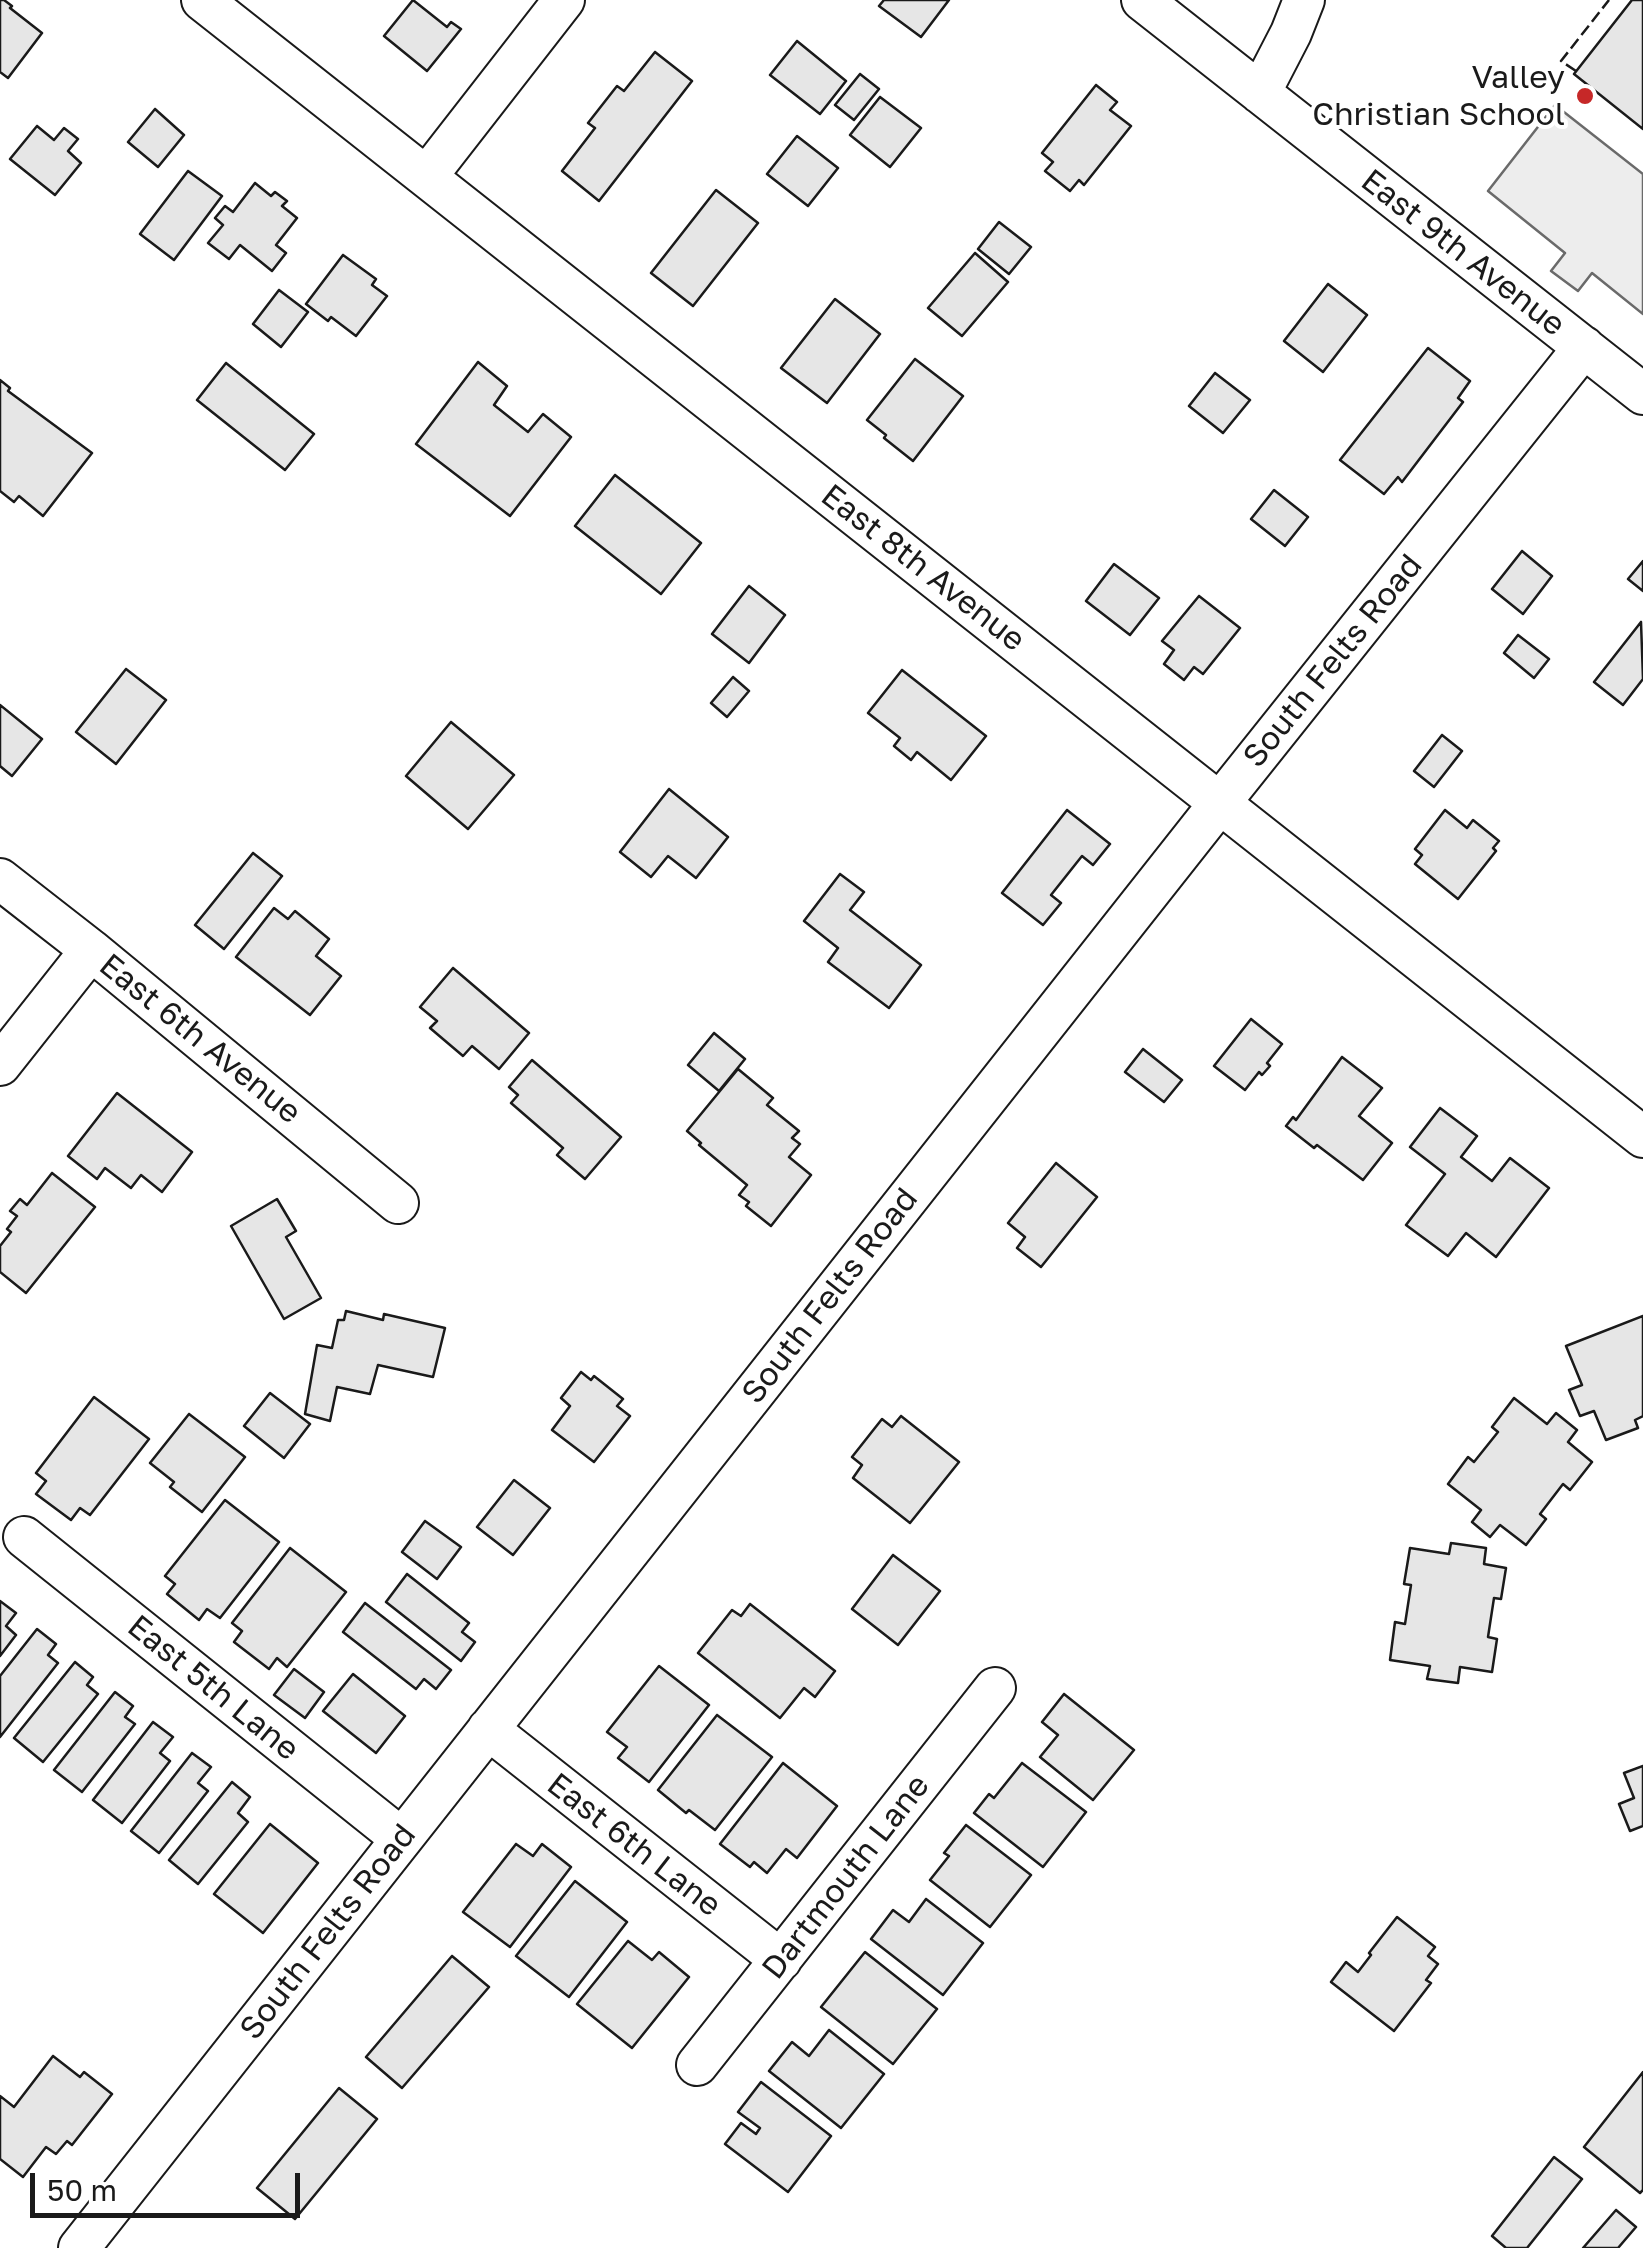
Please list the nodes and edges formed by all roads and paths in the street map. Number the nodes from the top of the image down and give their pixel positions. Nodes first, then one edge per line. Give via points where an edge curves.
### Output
1 (202, 0) edge
2 (564, 0) edge
3 (1142, 0) edge
4 (1304, 0) edge
5 (1260, 93) junction
6 (427, 176) junction
7 (1584, 348) junction
8 (1643, 394) edge
9 (1219, 804) junction
10 (0, 878) edge
11 (92, 950) junction
12 (0, 1066) edge
13 (1643, 1137) edge
14 (398, 1203) dead end
15 (24, 1537) dead end
16 (995, 1688) dead end
17 (488, 1730) junction
18 (402, 1839) junction
19 (780, 1960) junction
20 (697, 2064) dead end
21 (79, 2248) edge

1 - 6 street, East 8th Avenue
2 - 6 street
3 - 5 street, East 9th Avenue
4 - 5 street
5 - 7 street, East 9th Avenue
6 - 9 street, East 8th Avenue
7 - 8 street, East 9th Avenue
7 - 9 street, South Felts Road
9 - 13 street, East 8th Avenue
9 - 17 street, South Felts Road
10 - 11 street, East 6th Avenue
11 - 12 street
11 - 14 street, East 6th Avenue
15 - 18 street, East 5th Lane
16 - 19 street, Dartmouth Lane
17 - 18 street, South Felts Road
17 - 19 street, East 6th Lane
18 - 21 street, South Felts Road
19 - 20 street, Dartmouth Lane

